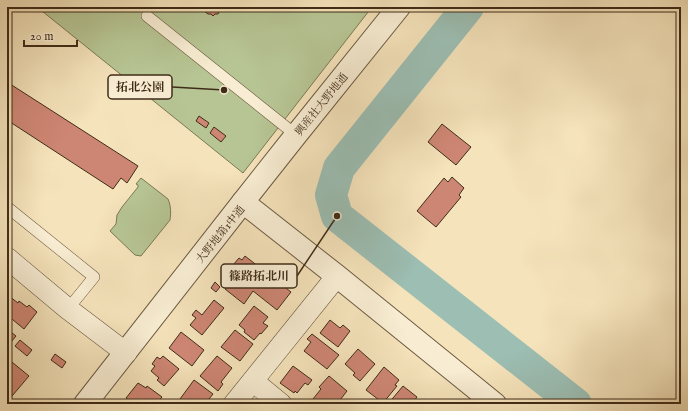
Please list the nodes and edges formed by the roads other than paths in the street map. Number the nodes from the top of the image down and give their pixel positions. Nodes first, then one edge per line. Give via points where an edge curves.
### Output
1 (400, 7) edge
2 (148, 16) dead end
3 (296, 135) junction
4 (244, 202) junction
5 (7, 207) edge
6 (10, 265) edge
7 (337, 276) junction
8 (68, 309) junction
9 (126, 353) junction
10 (253, 381) junction
11 (85, 404) edge
12 (234, 404) edge
13 (281, 404) edge
14 (495, 404) edge

1 - 3 street, 興産社大野地通
2 - 3 lane
3 - 4 street, 興産社大野地通
4 - 7 street, 大野地第1中通
4 - 9 street, 大野地第1中通
5 - 8 lane via 94,277
6 - 8 street
7 - 10 street
7 - 14 street, 大野地第1中通
8 - 9 street
9 - 11 street, 大野地第1中通
10 - 12 street
10 - 13 street

